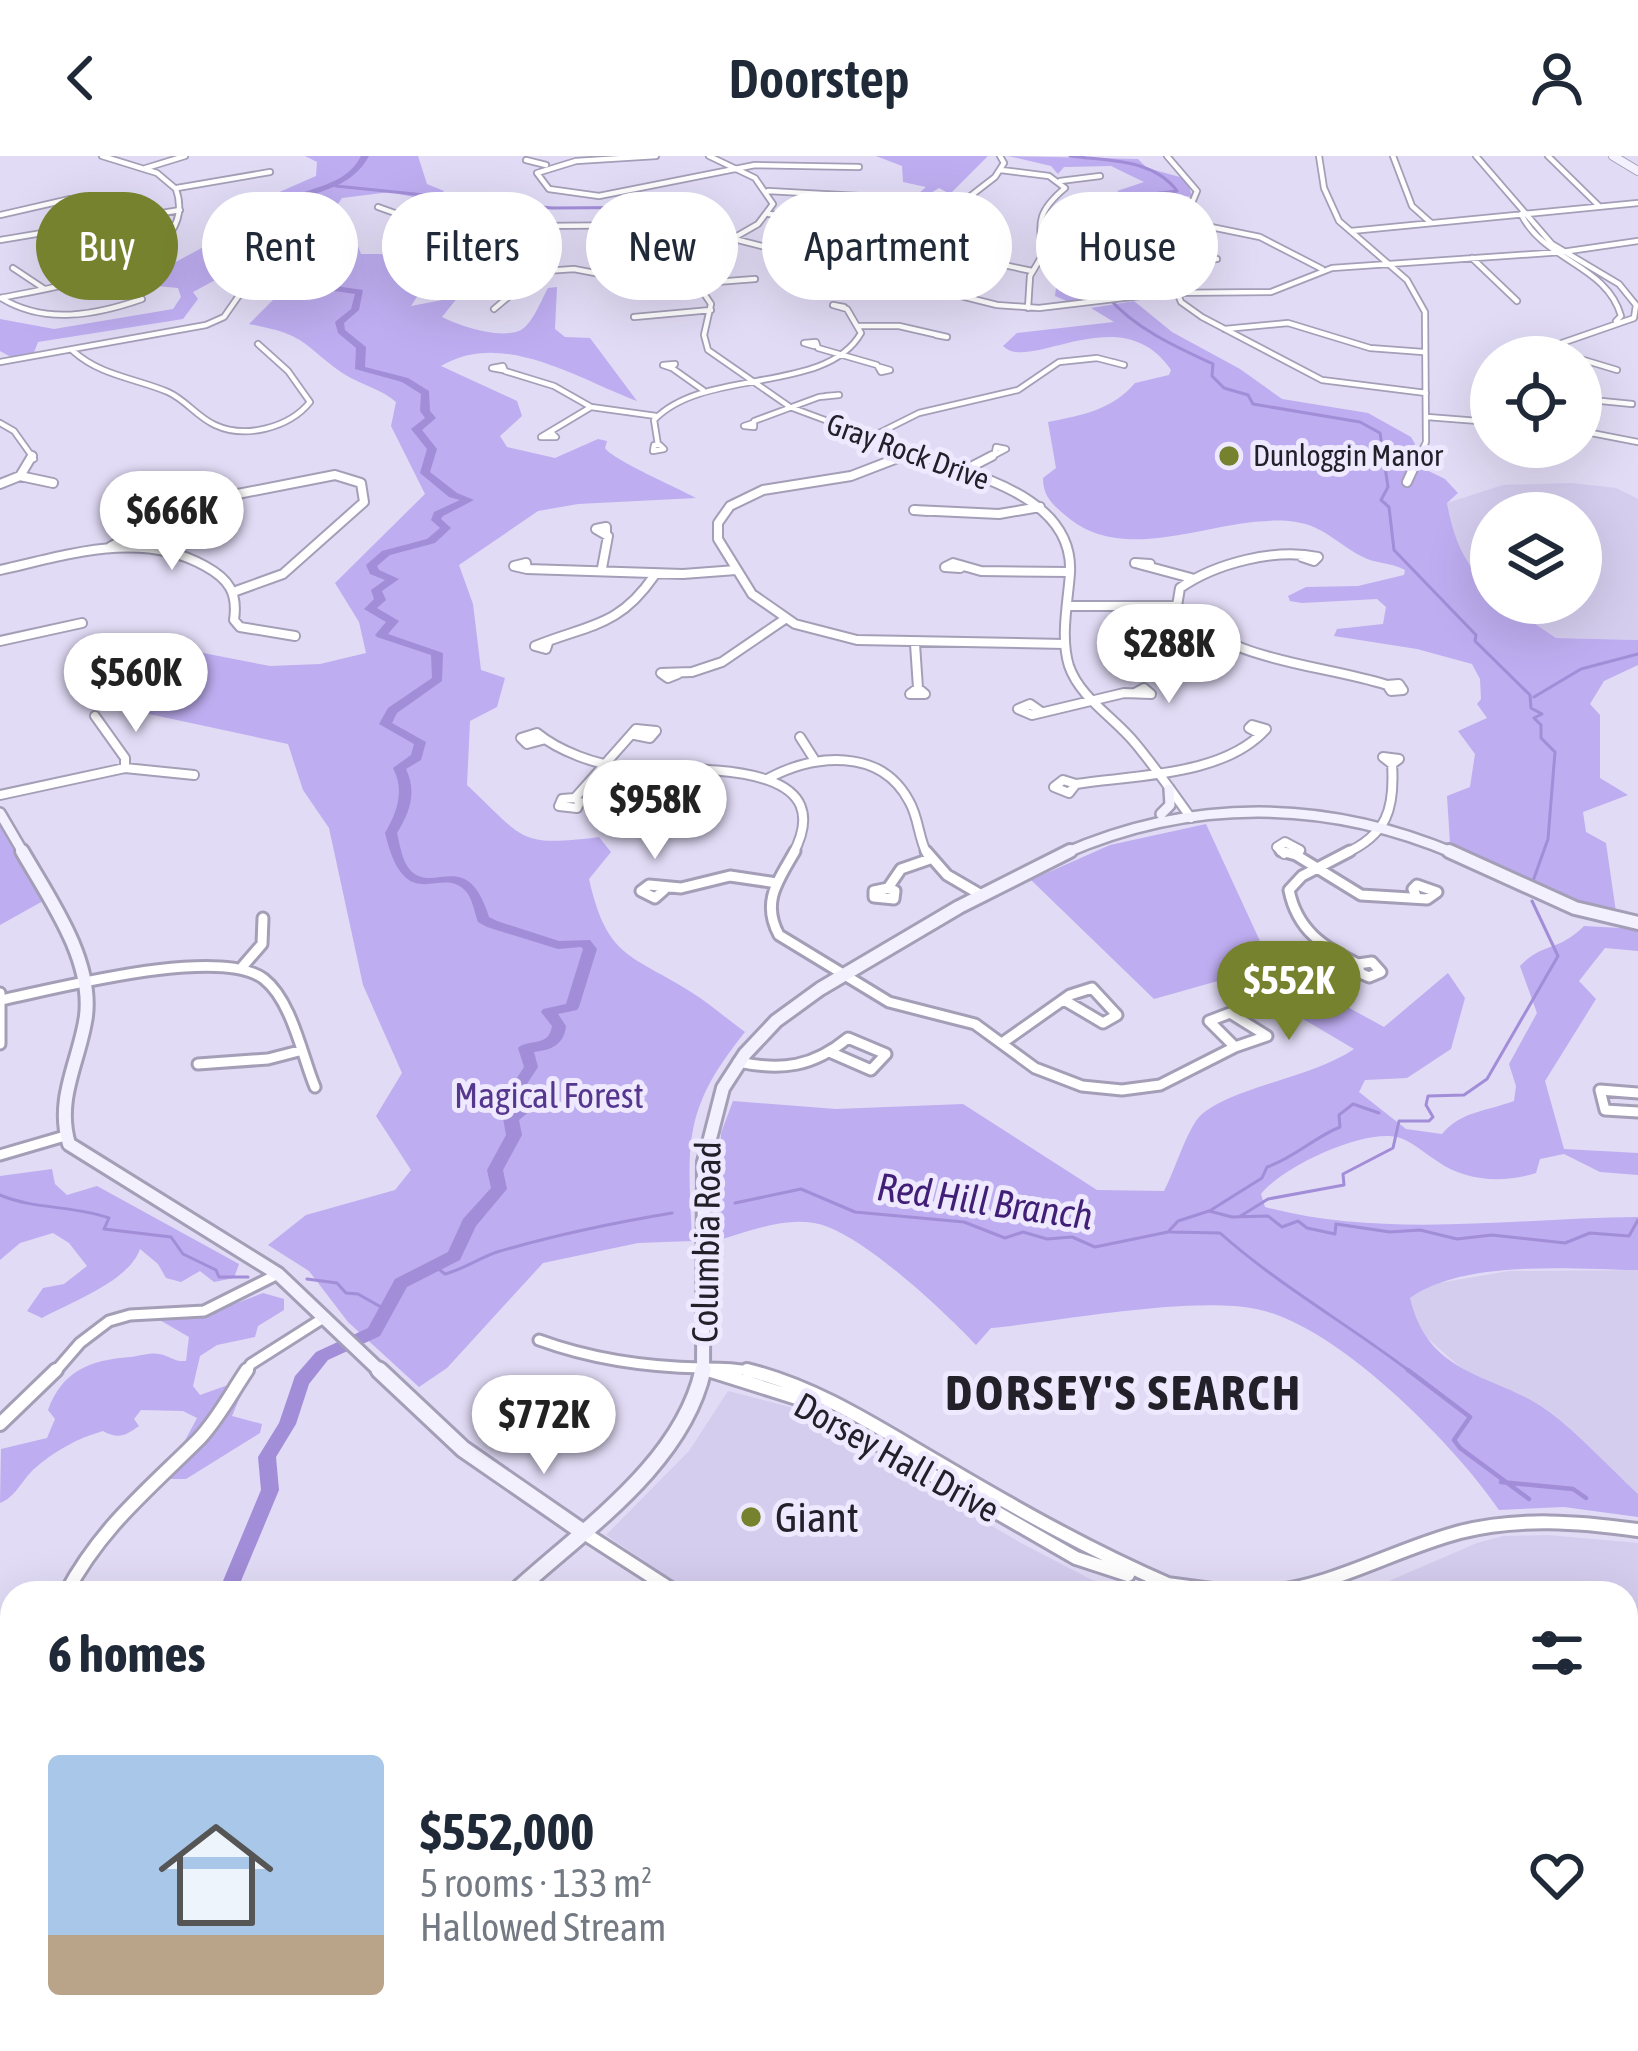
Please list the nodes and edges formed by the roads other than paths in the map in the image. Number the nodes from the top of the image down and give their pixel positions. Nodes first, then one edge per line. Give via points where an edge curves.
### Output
1 (102, 156) edge
2 (185, 156) edge
3 (656, 156) edge
4 (709, 156) edge
5 (1000, 156) edge
6 (1167, 156) edge
7 (1318, 156) edge
8 (1393, 156) edge
9 (1476, 156) edge
10 (1548, 156) edge
11 (1613, 156) edge
12 (526, 160) dead end
13 (546, 165) junction
14 (859, 167) dead end
15 (146, 168) junction
16 (737, 168) junction
17 (1000, 170) junction
18 (1638, 171) edge
19 (270, 172) dead end
20 (1100, 176) dead end
21 (1060, 181) junction
22 (177, 188) junction
23 (768, 190) joint
24 (804, 192) edge
25 (973, 192) edge
26 (1197, 192) edge
27 (1638, 202) edge
28 (1599, 206) junction
29 (36, 207) edge
30 (377, 207) dead end
31 (382, 209) edge
32 (180, 210) junction
33 (1521, 214) junction
34 (0, 215) edge
35 (178, 216) edge
36 (1432, 223) junction
37 (0, 225) edge
38 (1218, 229) edge
39 (1350, 231) junction
40 (12, 238) junction
41 (0, 240) edge
42 (1637, 242) edge
43 (1562, 252) junction
44 (1549, 253) junction
45 (1472, 259) junction
46 (1388, 264) junction
47 (1012, 267) edge
48 (13, 268) dead end
49 (1322, 269) junction
50 (1032, 271) junction
51 (754, 279) dead end
52 (738, 280) edge
53 (36, 283) edge
54 (36, 290) edge
55 (1218, 293) edge
56 (0, 298) edge
57 (137, 300) edge
58 (236, 300) edge
59 (505, 300) edge
60 (710, 300) edge
61 (992, 300) edge
62 (1119, 300) edge
63 (1181, 300) edge
64 (1517, 301) dead end
65 (844, 307) dead end
66 (1028, 308) junction
67 (494, 309) dead end
68 (712, 310) junction
69 (634, 317) dead end
70 (1636, 318) edge
71 (1618, 319) junction
72 (859, 326) junction
73 (1225, 329) junction
74 (936, 334) dead end
75 (1578, 336) edge
76 (258, 344) dead end
77 (814, 346) dead end
78 (74, 351) junction
79 (1423, 352) junction
80 (846, 356) junction
81 (0, 362) edge
82 (1113, 362) dead end
83 (1602, 362) edge
84 (672, 368) dead end
85 (880, 368) dead end
86 (502, 370) dead end
87 (1616, 370) dead end
88 (746, 381) junction
89 (703, 390) junction
90 (1426, 393) junction
91 (826, 396) dead end
92 (1602, 401) edge
93 (1632, 404) dead end
94 (591, 407) junction
95 (790, 407) junction
96 (656, 416) junction
97 (1426, 417) junction
98 (1470, 420) edge
99 (0, 423) edge
100 (753, 423) dead end
101 (552, 433) dead end
102 (1602, 435) edge
103 (869, 438) junction
104 (1638, 442) edge
105 (658, 445) dead end
106 (995, 452) dead end
107 (911, 453) junction
108 (963, 471) junction
109 (20, 476) junction
110 (1407, 482) dead end
111 (53, 483) dead end
112 (0, 484) edge
113 (1040, 507) junction
114 (928, 511) dead end
115 (606, 532) dead end
116 (110, 547) junction
117 (1302, 557) dead end
118 (1150, 564) dead end
119 (602, 568) junction
120 (960, 568) dead end
121 (527, 569) dead end
122 (736, 570) junction
123 (0, 571) edge
124 (1070, 572) junction
125 (654, 576) junction
126 (1191, 578) junction
127 (236, 591) junction
128 (1068, 606) junction
129 (1177, 606) junction
130 (785, 619) junction
131 (82, 623) dead end
132 (295, 637) dead end
133 (0, 641) edge
134 (548, 643) dead end
135 (915, 644) junction
136 (1065, 644) junction
137 (678, 674) dead end
138 (1387, 685) dead end
139 (918, 688) dead end
140 (1135, 692) dead end
141 (1094, 701) junction
142 (1040, 711) dead end
143 (95, 716) dead end
144 (1258, 733) dead end
145 (635, 735) dead end
146 (800, 737) dead end
147 (542, 740) dead end
148 (814, 759) junction
149 (605, 764) junction
150 (1392, 764) dead end
151 (125, 768) junction
152 (1158, 772) junction
153 (194, 775) dead end
154 (766, 779) junction
155 (1076, 784) dead end
156 (1169, 789) junction
157 (0, 795) edge
158 (575, 798) dead end
159 (0, 813) edge
160 (1189, 815) junction
161 (1151, 819) junction
162 (1382, 826) junction
163 (1123, 830) junction
164 (1296, 855) dead end
165 (931, 860) junction
166 (1318, 869) junction
167 (777, 883) junction
168 (888, 888) dead end
169 (664, 890) dead end
170 (982, 896) junction
171 (1416, 896) dead end
172 (263, 919) dead end
173 (1638, 921) edge
174 (1358, 964) dead end
175 (243, 966) junction
176 (844, 974) junction
177 (85, 984) junction
178 (1, 997) edge
179 (1064, 1000) junction
180 (1002, 1043) junction
181 (0, 1044) edge
182 (1235, 1047) junction
183 (299, 1051) junction
184 (832, 1053) junction
185 (738, 1062) junction
186 (198, 1064) dead end
187 (315, 1087) dead end
188 (1638, 1093) edge
189 (1638, 1112) edge
190 (65, 1136) junction
191 (0, 1155) edge
192 (278, 1274) junction
193 (325, 1317) junction
194 (539, 1340) dead end
195 (704, 1368) junction
196 (0, 1424) edge
197 (580, 1530) junction
198 (1638, 1530) edge
199 (73, 1581) edge
200 (527, 1581) edge
201 (659, 1581) edge
202 (1161, 1581) edge
203 (1339, 1581) edge

1 - 15 street
2 - 15 street
3 - 13 street
4 - 16 street
5 - 17 street
6 - 26 street
7 - 39 street via 1326,194
8 - 36 street via 1412,208
9 - 33 street
10 - 28 street
11 - 18 street
12 - 13 street
13 - 16 street via 537,173 543,185 578,195
14 - 16 street
15 - 22 street
16 - 23 street
17 - 21 street
17 - 25 street
19 - 22 street
20 - 21 street
21 - 50 street via 1064,190 1037,222 1043,254
22 - 32 street
23 - 24 street
27 - 28 street
28 - 33 street
29 - 34 street
30 - 31 street
32 - 35 street
32 - 40 street
33 - 36 street
33 - 43 street
33 - 44 street
36 - 39 street
37 - 40 street
38 - 49 street via 1259,237
39 - 46 street
40 - 41 street
42 - 43 street
43 - 44 street
43 - 70 street via 1627,291
44 - 45 street
44 - 71 street via 1608,290 1618,300
45 - 46 street
45 - 64 street
46 - 49 street
46 - 79 street via 1425,312
47 - 50 street
48 - 53 street
49 - 55 street via 1270,292
50 - 66 street
51 - 52 street
54 - 56 street
56 - 57 street via 44,314
58 - 78 street via 213,323
59 - 67 street
60 - 68 street, Gray Rock Drive
61 - 66 street
62 - 66 street
63 - 73 street
65 - 72 street
68 - 69 street
68 - 88 street, Gray Rock Drive via 708,350
70 - 71 street
71 - 75 street
72 - 74 street
72 - 80 street via 861,341
73 - 79 street via 1288,323 1363,346
73 - 90 street via 1322,380
76 - 78 street via 310,402 281,422 244,429 217,426 177,396 92,366
77 - 80 street
78 - 81 street
79 - 90 street
80 - 85 street
80 - 88 street
82 - 103 street via 1059,362 1018,390 919,413
83 - 87 street
84 - 89 street
86 - 94 street
88 - 89 street
88 - 95 street, Gray Rock Drive
89 - 96 street
90 - 97 street
91 - 95 street
92 - 93 street
94 - 96 street
94 - 101 street
95 - 100 street
95 - 103 street, Gray Rock Drive
96 - 105 street
97 - 98 street
97 - 110 street via 1426,442
99 - 109 street via 34,455
102 - 104 street
103 - 107 street, Gray Rock Drive
106 - 108 street
107 - 108 street, Gray Rock Drive
107 - 122 street via 861,473 763,490 730,506 717,533
108 - 113 street, Gray Rock Drive
109 - 111 street
109 - 112 street
113 - 114 street
113 - 124 street via 1065,535
115 - 119 street
116 - 123 street
116 - 127 street via 185,554
116 - 127 street via 207,500 335,475 361,483 364,502 292,571
117 - 126 street
118 - 126 street
119 - 121 street
119 - 125 street
120 - 124 street
122 - 125 street
122 - 130 street via 758,601
124 - 128 street
125 - 134 street via 619,619
126 - 129 street
127 - 132 street via 240,627
128 - 129 street
128 - 136 street
129 - 138 street via 1194,625 1236,646
130 - 135 street via 840,637
130 - 137 street via 728,660
131 - 133 street
135 - 136 street
135 - 139 street
136 - 141 street via 1070,669
140 - 141 street
141 - 142 street
141 - 152 street
143 - 151 street
144 - 152 street via 1241,751
145 - 149 street
146 - 148 street
147 - 149 street
148 - 154 street
148 - 165 street via 863,763 898,787
149 - 154 street via 721,768
149 - 158 street
150 - 162 street via 1394,800
151 - 153 street
151 - 157 street
152 - 155 street
152 - 156 street
154 - 167 street via 792,797 805,823
156 - 160 street
156 - 161 street via 1168,807
159 - 177 street
160 - 161 street, Columbia Road
160 - 162 street, Columbia Road via 1287,811
160 - 163 street, Columbia Road
161 - 163 street, Columbia Road
162 - 166 street via 1359,849
162 - 173 street, Columbia Road via 1556,902
163 - 170 street, Columbia Road
164 - 166 street
165 - 168 street via 901,868
165 - 170 street
166 - 171 street via 1361,895
166 - 174 street via 1294,881 1291,902 1311,938
167 - 169 street via 730,876
167 - 176 street via 767,901 773,929
170 - 176 street, Columbia Road
172 - 175 street via 262,944
175 - 177 street via 197,965
175 - 183 street via 271,987
176 - 180 street via 896,1005 968,1022
176 - 185 street, Columbia Road via 788,1010
177 - 178 street
177 - 190 street
178 - 181 street
179 - 179 street via 1092,988 1118,1015 1103,1023
179 - 180 street
180 - 182 street via 1056,1078 1122,1090 1175,1080
182 - 182 street via 1268,1036 1230,1013 1209,1022
183 - 186 street
183 - 187 street
184 - 184 street via 848,1038 886,1054 871,1070
184 - 185 street via 796,1069
185 - 195 street, Columbia Road via 704,1143
188 - 189 street via 1600,1090 1605,1110
190 - 191 street
190 - 192 street via 89,1160
192 - 193 street
192 - 196 street via 204,1312 109,1322
193 - 197 street via 463,1449
193 - 199 street via 251,1364 202,1436 91,1547
194 - 195 street, Dorsey Hall Drive via 589,1358
195 - 197 street, Columbia Road via 674,1434
195 - 202 street, Dorsey Hall Drive via 758,1371 803,1387 1083,1548
197 - 200 street, Columbia Road
197 - 201 street
198 - 203 street via 1503,1523 1433,1540

